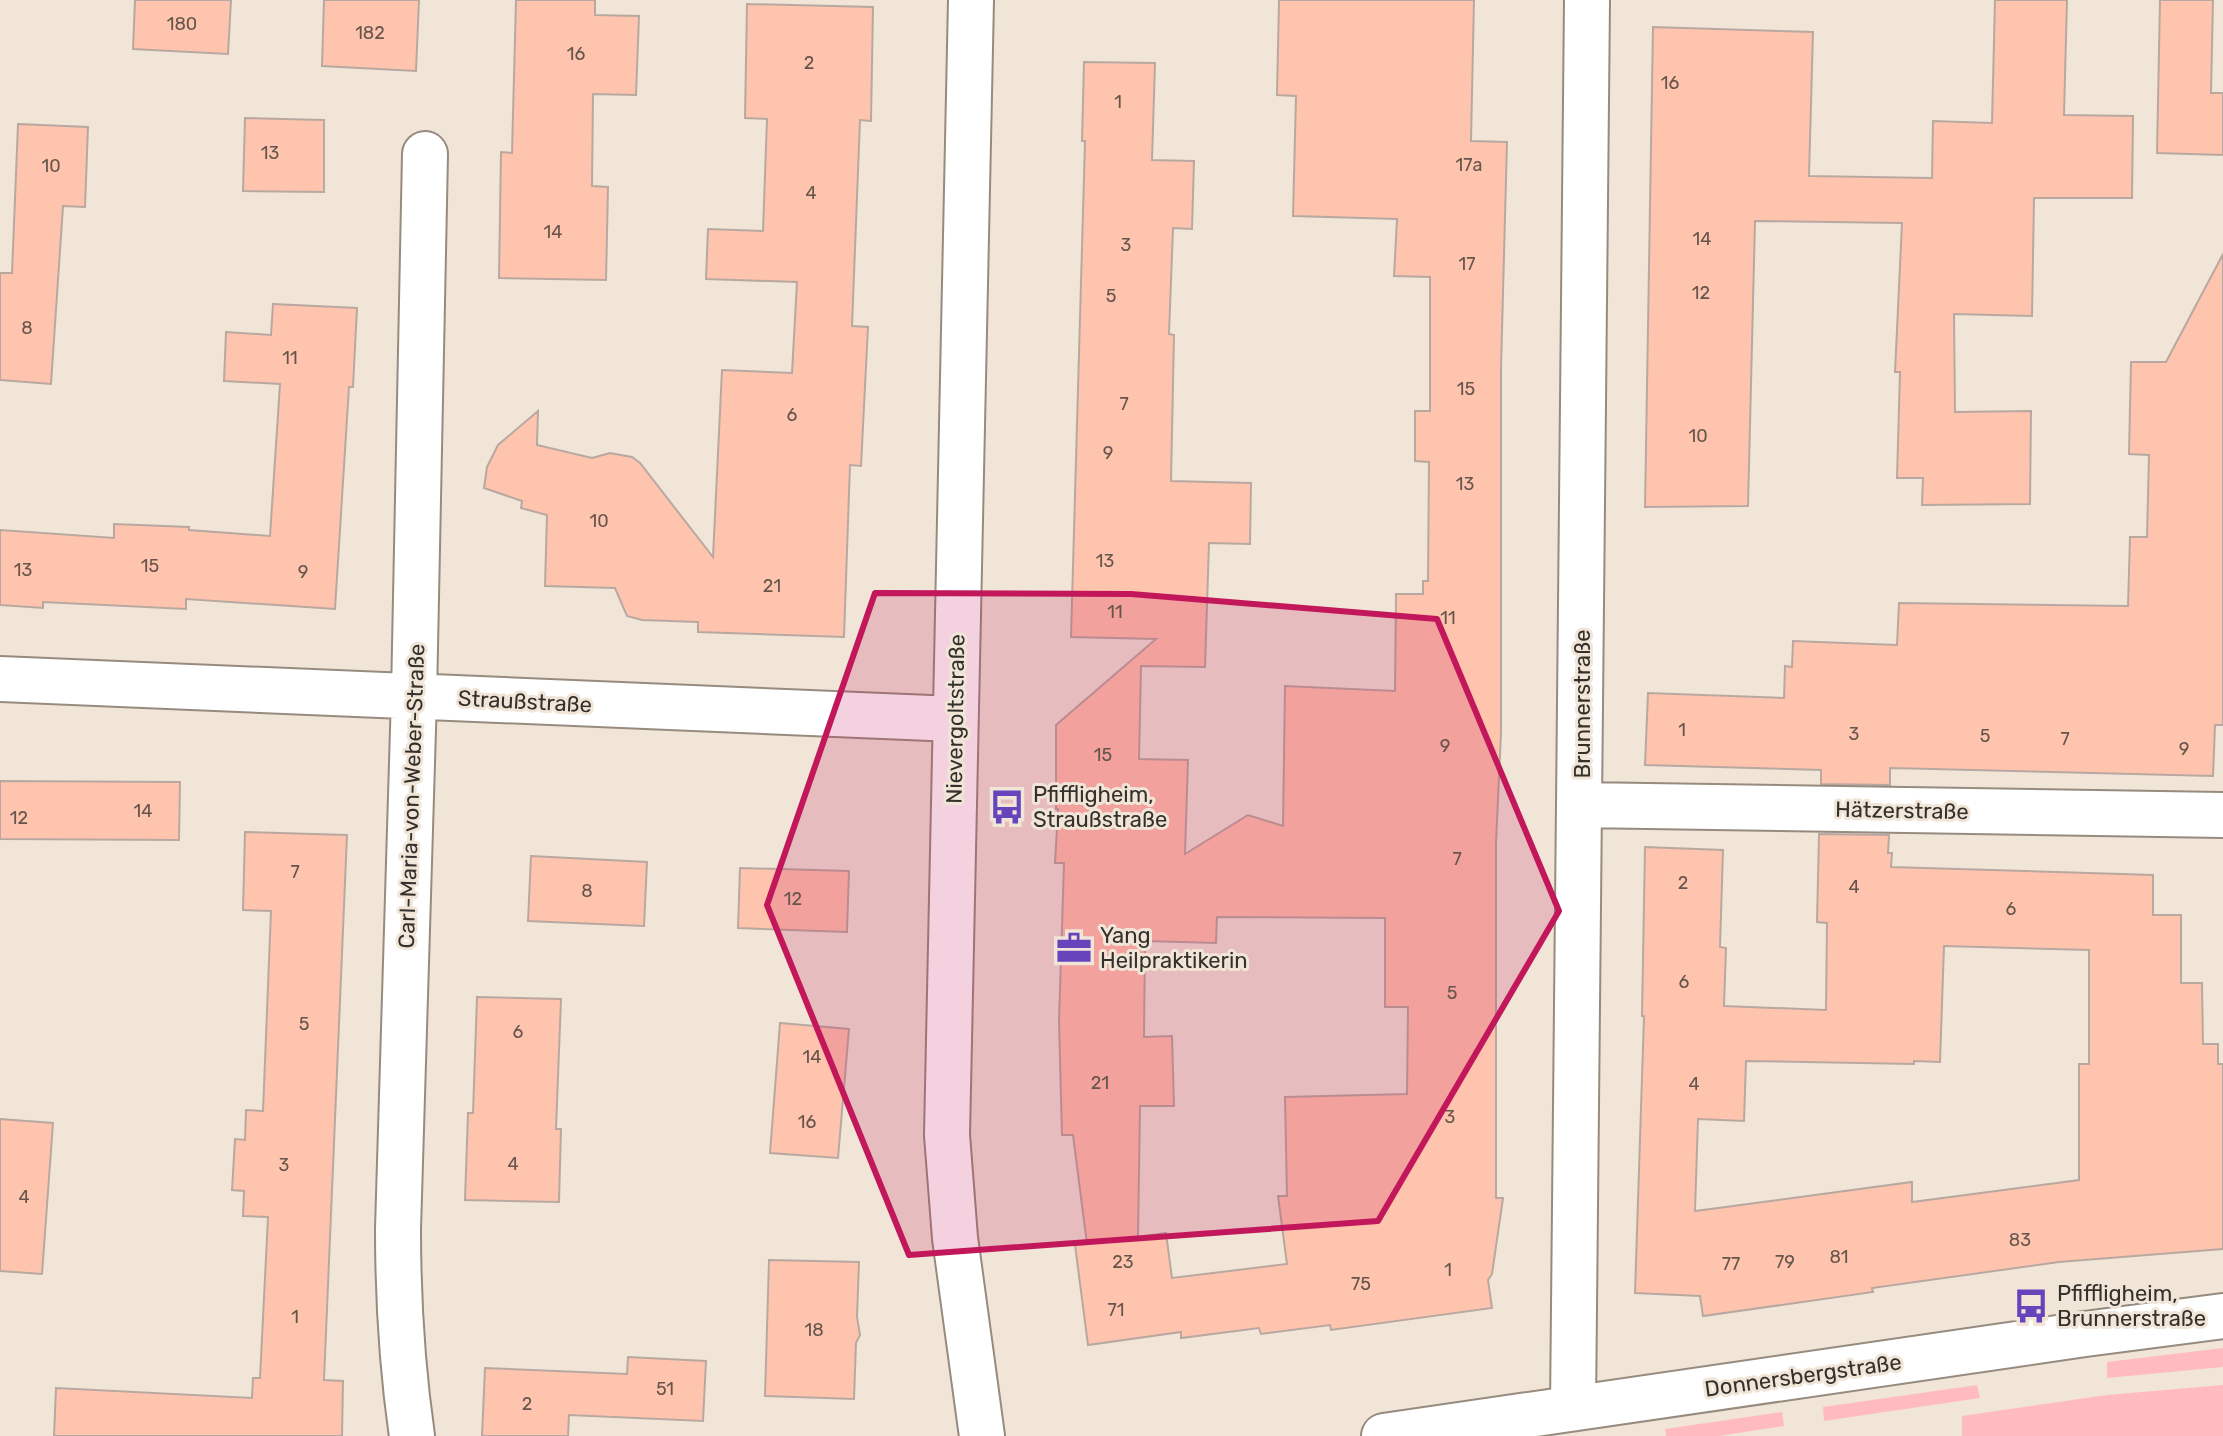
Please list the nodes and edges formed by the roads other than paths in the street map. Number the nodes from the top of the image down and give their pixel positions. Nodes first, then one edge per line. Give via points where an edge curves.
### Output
1 (971, 0) edge
2 (1587, 0) edge
3 (425, 154) dead end
4 (0, 679) edge
5 (414, 696) junction
6 (955, 719) junction
7 (1581, 805) junction
8 (2223, 815) edge
9 (2223, 1316) edge
10 (1573, 1408) junction
11 (412, 1436) edge
12 (982, 1436) edge
13 (1384, 1436) edge

1 - 6 street, Nievergoltstraße
2 - 7 street, Brunnerstraße
3 - 5 street, Carl-Maria-von-Weber-Straße
4 - 5 street, Straußstraße
5 - 6 street, Straußstraße
5 - 11 street, Carl-Maria-von-Weber-Straße via 398,1281
6 - 12 street, Nievergoltstraße via 947,1135
7 - 8 street, Hätzerstraße
7 - 10 street, Brunnerstraße
9 - 10 street, Donnersbergstraße
10 - 13 street, Donnersbergstraße

